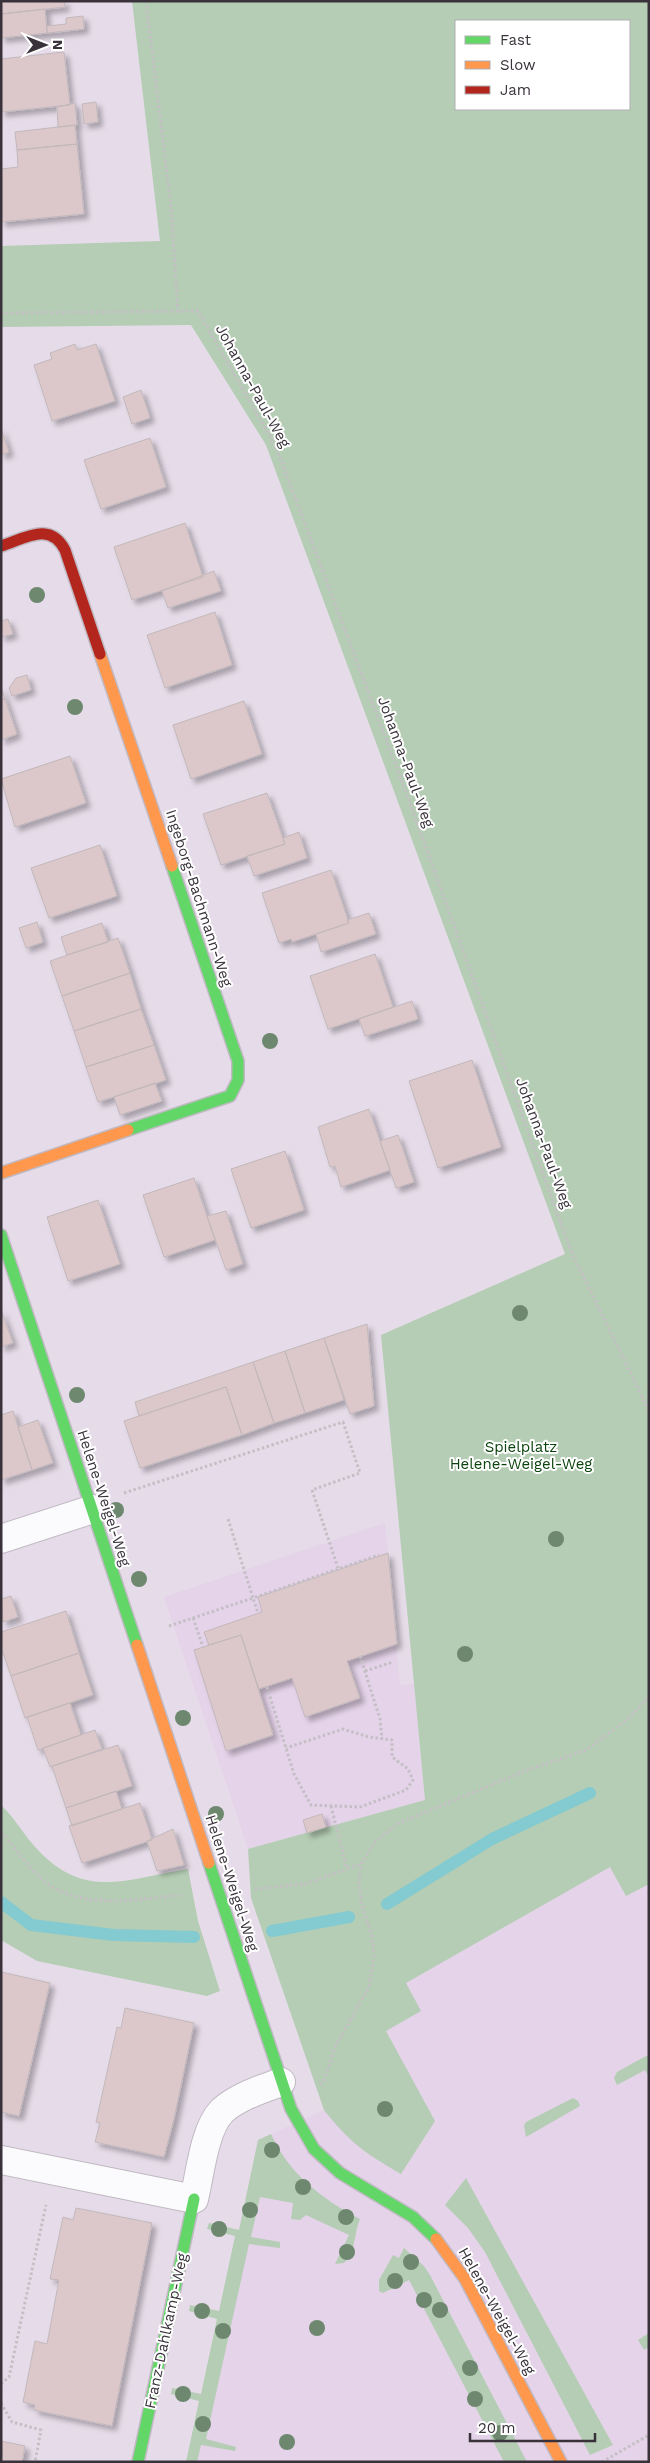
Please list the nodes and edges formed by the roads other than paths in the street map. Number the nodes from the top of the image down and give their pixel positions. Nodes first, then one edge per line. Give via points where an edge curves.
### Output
1 (1, 546) edge
2 (1, 1173) edge
3 (1, 1235) edge
4 (92, 1507) junction
5 (1, 1539) edge
6 (281, 2082) junction
7 (1, 2160) edge
8 (194, 2199) junction
9 (138, 2462) edge
10 (561, 2462) edge

1 - 2 street, Ingeborg-Bachmann-Weg via 41,534 52,534 65,550 235,1052 240,1076 237,1088 230,1096
3 - 4 street, Helene-Weigel-Weg
4 - 5 street
4 - 6 street, Helene-Weigel-Weg
6 - 8 street, Franz-Dahlkamp-Weg via 261,2089 222,2112 210,2130
6 - 10 street, Helene-Weigel-Weg via 291,2109 314,2149 340,2173 413,2217 441,2243 465,2279
7 - 8 street
8 - 9 street, Franz-Dahlkamp-Weg

